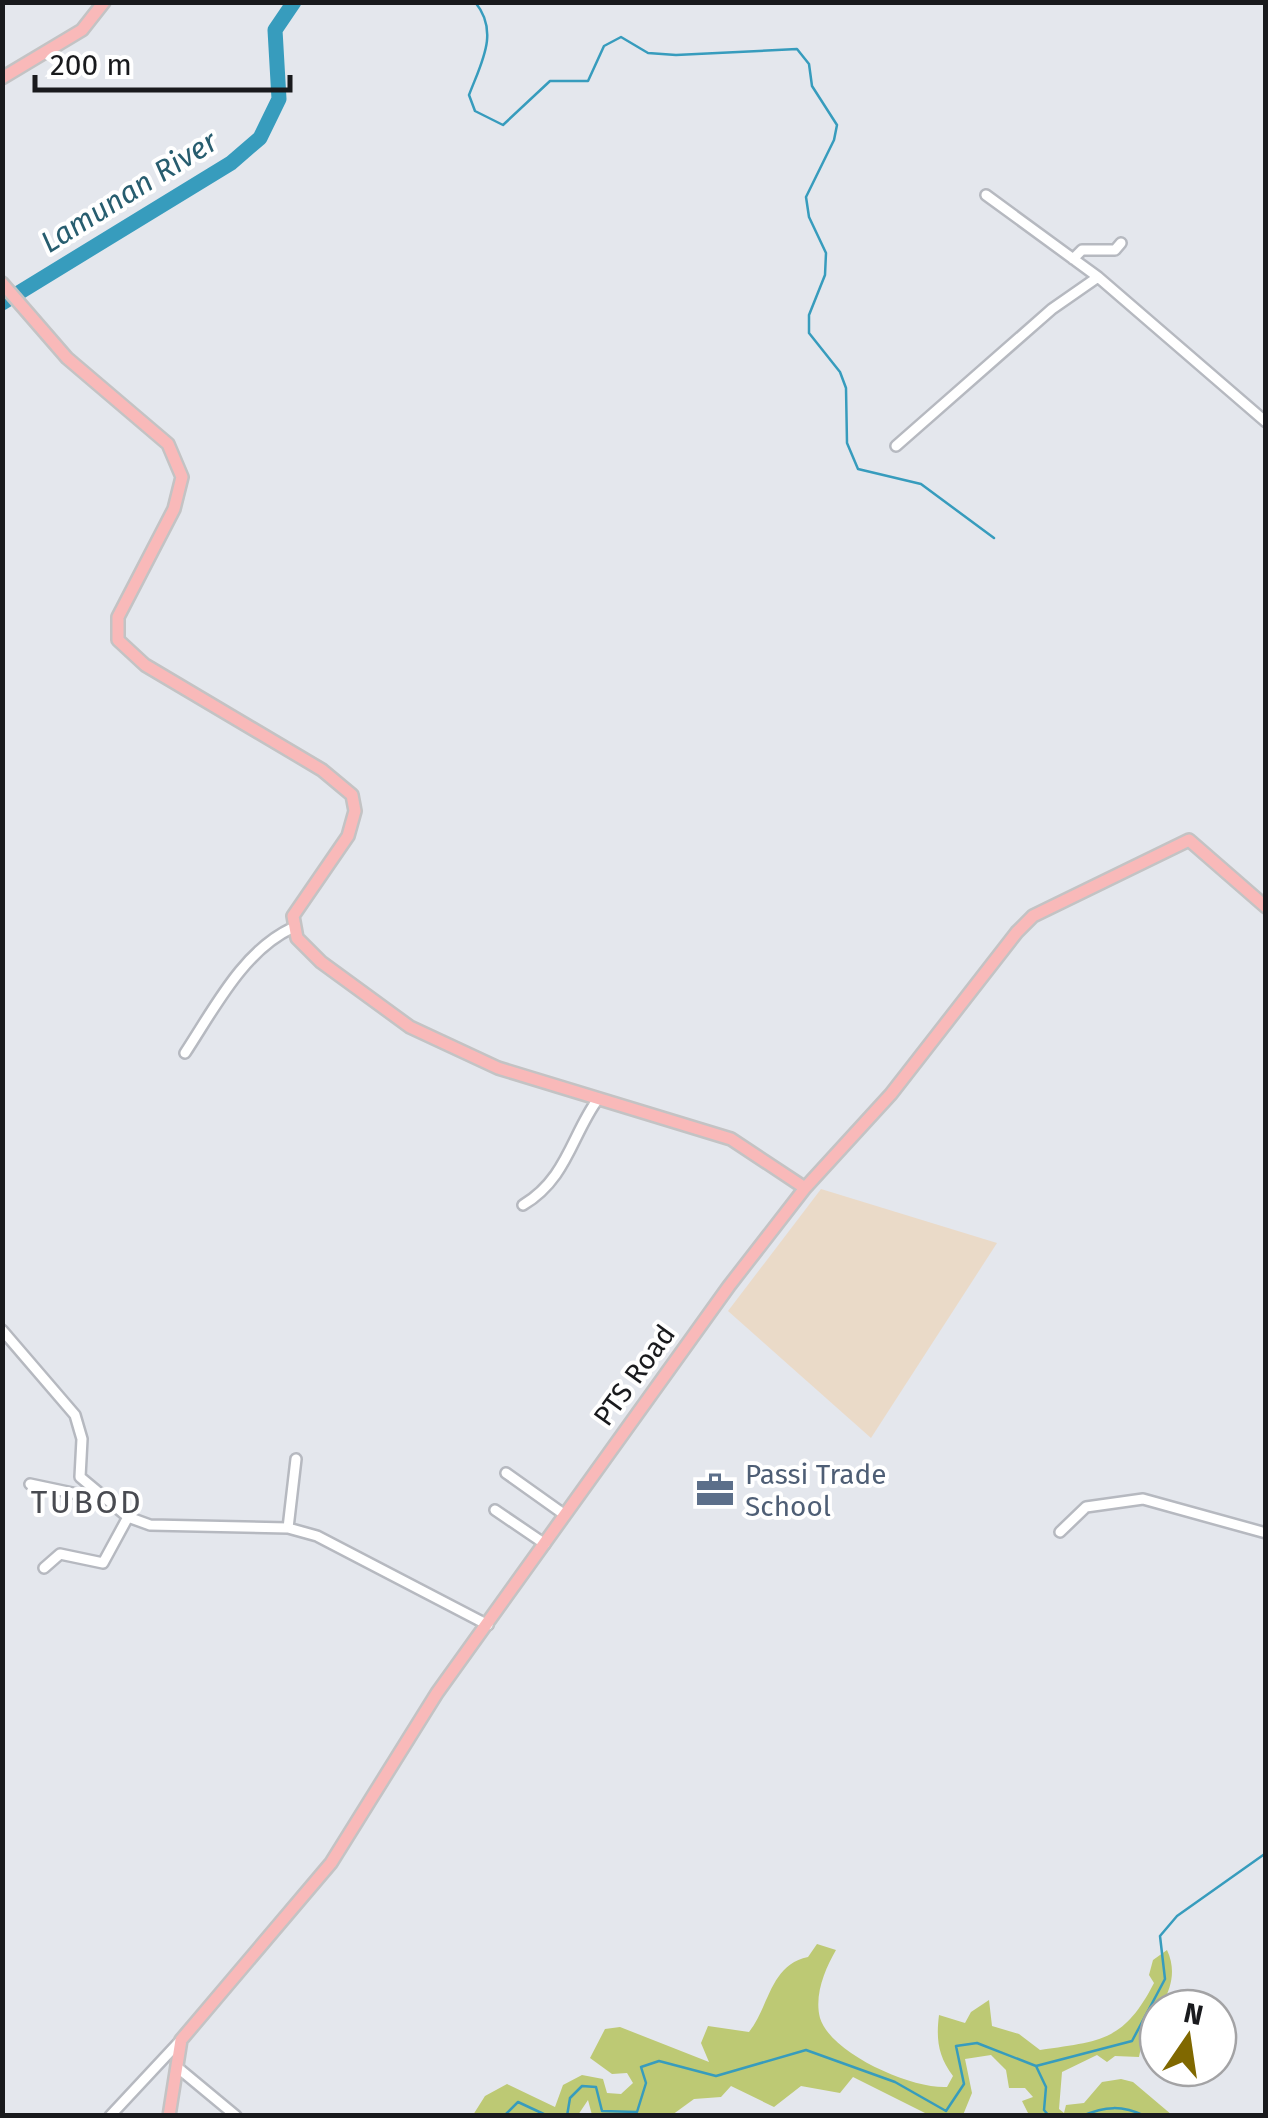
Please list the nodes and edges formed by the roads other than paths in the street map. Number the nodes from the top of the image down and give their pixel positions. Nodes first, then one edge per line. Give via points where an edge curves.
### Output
1 (104, 2) edge
2 (2, 78) edge
3 (986, 195) dead end
4 (1121, 243) dead end
5 (1074, 259) junction
6 (1098, 277) junction
7 (2, 283) edge
8 (1266, 422) edge
9 (896, 446) dead end
10 (1266, 907) edge
11 (292, 928) junction
12 (185, 1053) dead end
13 (598, 1099) junction
14 (805, 1188) junction
15 (523, 1205) dead end
16 (2, 1330) edge
17 (296, 1458) dead end
18 (506, 1472) dead end
19 (30, 1484) dead end
20 (104, 1499) junction
21 (494, 1510) dead end
22 (564, 1515) junction
23 (128, 1516) junction
24 (288, 1528) junction
25 (1060, 1532) dead end
26 (1266, 1533) edge
27 (546, 1544) junction
28 (44, 1568) dead end
29 (488, 1625) junction
30 (181, 2040) junction
31 (176, 2067) junction
32 (110, 2116) edge
33 (168, 2116) edge
34 (236, 2116) edge

1 - 2 main road via 82,30
3 - 5 street
4 - 5 street via 1115,250 1082,250
5 - 6 street
6 - 8 street
6 - 9 street via 1052,308
7 - 11 main road via 68,358 158,432 180,467 174,509 118,617 118,640 145,665 352,794 348,836 299,904
10 - 14 main road, PTS Road via 1189,840 1033,916 891,1094
11 - 12 street via 269,939
11 - 13 main road via 320,962 410,1027 498,1068
13 - 14 main road via 731,1139
13 - 15 street via 545,1188
14 - 22 main road, PTS Road
16 - 20 street via 75,1415 82,1439 80,1477
17 - 24 street
18 - 22 street
19 - 20 street
20 - 23 street
21 - 27 street
22 - 27 main road, PTS Road
23 - 24 street via 174,1528
23 - 28 street via 103,1563 60,1554
24 - 29 street via 331,1542
25 - 26 street via 1086,1508 1142,1499
27 - 29 main road, PTS Road
29 - 30 main road, PTS Road via 437,1693 331,1863
30 - 31 main road, PTS Road
30 - 32 street
31 - 33 main road, PTS Road
31 - 34 street

